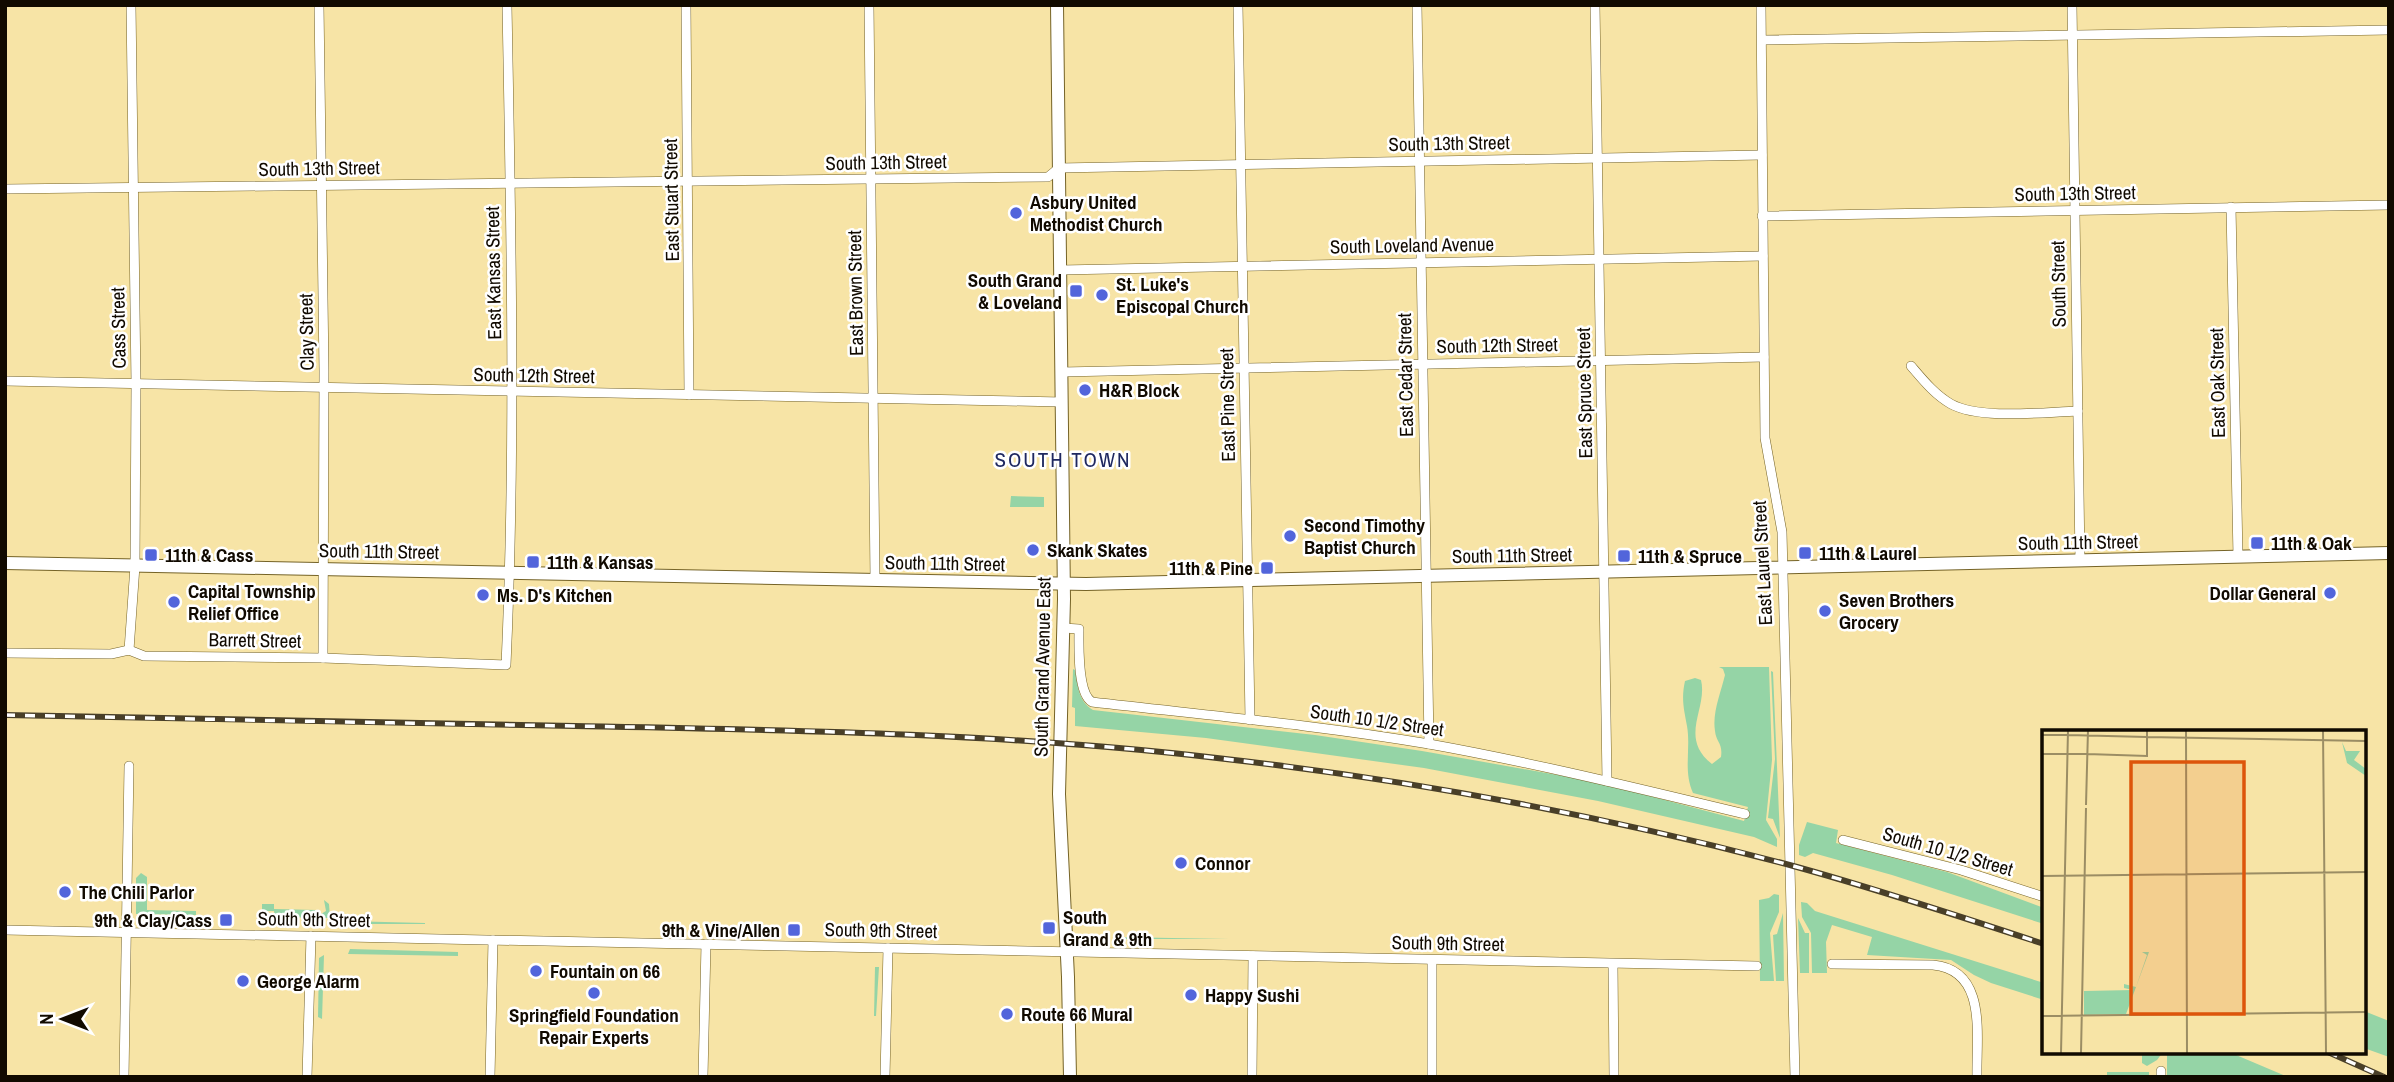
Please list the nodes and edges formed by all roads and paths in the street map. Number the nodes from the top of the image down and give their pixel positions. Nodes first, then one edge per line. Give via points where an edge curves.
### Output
1 (131, 5) edge
2 (319, 5) edge
3 (507, 5) edge
4 (686, 5) edge
5 (869, 5) edge
6 (1057, 5) edge
7 (1238, 5) edge
8 (1418, 5) edge
9 (1595, 5) edge
10 (1761, 5) edge
11 (2072, 5) edge
12 (2389, 30) edge
13 (2072, 36) junction
14 (1762, 40) junction
15 (1762, 155) junction
16 (1597, 156) junction
17 (1419, 161) junction
18 (1241, 165) junction
19 (1059, 168) junction
20 (872, 180) junction
21 (688, 182) junction
22 (509, 183) junction
23 (321, 186) junction
24 (134, 188) junction
25 (5, 189) edge
26 (2389, 205) edge
27 (2231, 207) junction
28 (2074, 210) junction
29 (1762, 216) junction
30 (1763, 256) junction
31 (1599, 259) junction
32 (1421, 262) junction
33 (1242, 267) junction
34 (1061, 270) junction
35 (1764, 357) junction
36 (1602, 360) junction
37 (1423, 364) junction
38 (1911, 366) dead end
39 (1244, 368) junction
40 (1062, 372) junction
41 (5, 381) edge
42 (136, 384) junction
43 (324, 388) junction
44 (512, 392) junction
45 (689, 395) junction
46 (874, 399) junction
47 (1062, 402) junction
48 (2078, 411) junction
49 (2389, 554) edge
50 (2238, 557) junction
51 (2080, 561) junction
52 (5, 563) edge
53 (135, 566) junction
54 (1782, 568) junction
55 (323, 569) junction
56 (1604, 572) junction
57 (510, 573) junction
58 (1427, 576) junction
59 (875, 580) junction
60 (1248, 580) junction
61 (1064, 584) junction
62 (1063, 628) junction
63 (129, 650) junction
64 (5, 653) edge
65 (323, 659) junction
66 (506, 665) joint
67 (1250, 720) junction
68 (1429, 744) junction
69 (129, 766) dead end
70 (1607, 781) junction
71 (1745, 814) dead end
72 (1843, 840) dead end
73 (2042, 896) edge
74 (5, 930) edge
75 (127, 932) junction
76 (311, 936) junction
77 (493, 940) junction
78 (706, 944) junction
79 (888, 948) junction
80 (1066, 952) junction
81 (1253, 956) junction
82 (1432, 960) junction
83 (1614, 964) junction
84 (1832, 964) dead end
85 (1757, 966) dead end
86 (124, 1077) edge
87 (307, 1077) edge
88 (490, 1077) edge
89 (703, 1077) edge
90 (885, 1077) edge
91 (1070, 1077) edge
92 (1252, 1077) edge
93 (1432, 1077) edge
94 (1614, 1077) edge
95 (1795, 1077) edge
96 (1977, 1077) edge

1 - 24 street, Cass Street
2 - 23 street, Clay Street
3 - 22 street, East Kansas Street
4 - 21 street, East Stuart Street
5 - 20 street, East Brown Street
6 - 19 street, South Grand Avenue East
7 - 18 street, East Pine Street
8 - 17 street, East Cedar Street
9 - 16 street, East Spruce Street
10 - 14 street, East Laurel Street
11 - 13 street, South Street
12 - 13 street
13 - 14 street
13 - 28 street, South Street
14 - 15 street, East Laurel Street
15 - 16 street, South 13th Street
15 - 29 street, East Laurel Street
16 - 17 street, South 13th Street
16 - 31 street, East Spruce Street
17 - 18 street, South 13th Street
17 - 32 street, East Cedar Street
18 - 19 street, South 13th Street
18 - 33 street, East Pine Street
19 - 20 street, South 13th Street via 1048,177
19 - 34 street, South Grand Avenue East
20 - 21 street, South 13th Street
20 - 46 street, East Brown Street
21 - 22 street, South 13th Street
21 - 45 street, East Stuart Street
22 - 23 street, South 13th Street
22 - 44 street, East Kansas Street
23 - 24 street, South 13th Street
23 - 43 street, Clay Street
24 - 25 street, South 13th Street
24 - 42 street, Cass Street
26 - 27 street, South 13th Street
27 - 28 street, South 13th Street
27 - 50 street, East Oak Street
28 - 29 street, South 13th Street
28 - 48 street, South Street
29 - 30 street, East Laurel Street
30 - 31 street, South Loveland Avenue
30 - 35 street, East Laurel Street
31 - 32 street, South Loveland Avenue
31 - 36 street, East Spruce Street
32 - 33 street, South Loveland Avenue
32 - 37 street, East Cedar Street
33 - 34 street, South Loveland Avenue
33 - 39 street, East Pine Street
34 - 40 street, South Grand Avenue East
35 - 36 street, South 12th Street
35 - 54 street, East Laurel Street via 1765,438 1780,511
36 - 37 street, South 12th Street
36 - 56 street, East Spruce Street
37 - 39 street, South 12th Street
37 - 58 street, East Cedar Street
38 - 48 street via 1937,394 1973,411
39 - 40 street, South 12th Street
39 - 60 street, East Pine Street
40 - 47 street, South Grand Avenue East
41 - 42 street, South 12th Street
42 - 43 street, South 12th Street
42 - 53 street, Cass Street
43 - 44 street, South 12th Street
43 - 55 street, Clay Street
44 - 45 street, South 12th Street
44 - 57 street, East Kansas Street
45 - 46 street, South 12th Street
46 - 47 street, South 12th Street
46 - 59 street, East Brown Street
47 - 61 street, South Grand Avenue East
48 - 51 street, South Street
49 - 50 street, South 11th Street
50 - 51 street, South 11th Street
51 - 54 street, South 11th Street
52 - 53 street, South 11th Street
53 - 55 street, South 11th Street
53 - 63 street, Cass Street
54 - 56 street, South 11th Street
54 - 95 street, East Laurel Street
55 - 57 street, South 11th Street
55 - 65 street, Clay Street
56 - 58 street, South 11th Street
56 - 70 street, East Spruce Street
57 - 59 street, South 11th Street
57 - 66 street, East Kansas Street
58 - 60 street, South 11th Street
58 - 68 street, East Cedar Street
59 - 61 street, South 11th Street
60 - 61 street, South 11th Street
60 - 67 street, East Pine Street
61 - 62 street, South Grand Avenue East
62 - 67 street, South 10 1/2 Street via 1079,629 1084,693 1092,702
62 - 80 street, South Grand Avenue East via 1059,794
63 - 64 street, Barrett Street via 111,654
63 - 65 street, Barrett Street via 144,656
65 - 66 street, Barrett Street
67 - 68 street, South 10 1/2 Street
68 - 70 street, South 10 1/2 Street
69 - 75 street
70 - 71 street, South 10 1/2 Street
72 - 73 street, South 10 1/2 Street
74 - 75 street, South 9th Street
75 - 76 street, South 9th Street
75 - 86 street
76 - 77 street, South 9th Street
76 - 87 street
77 - 78 street, South 9th Street
77 - 88 street
78 - 79 street, South 9th Street
78 - 89 street
79 - 80 street, South 9th Street
79 - 90 street
80 - 81 street, South 9th Street
80 - 91 street, South Grand Avenue East
81 - 82 street, South 9th Street
81 - 92 street
82 - 83 street, South 9th Street
82 - 93 street
83 - 85 street, South 9th Street
83 - 94 street
84 - 96 street via 1933,965 1958,973 1974,997

